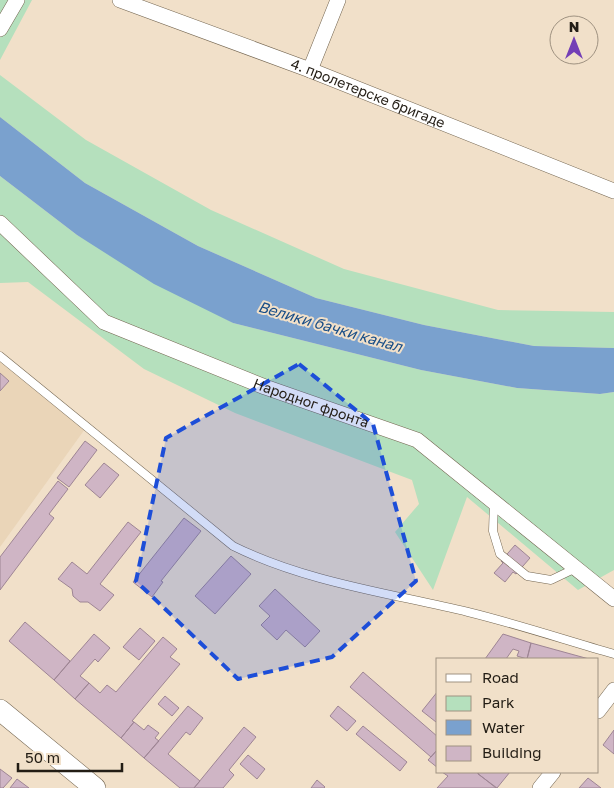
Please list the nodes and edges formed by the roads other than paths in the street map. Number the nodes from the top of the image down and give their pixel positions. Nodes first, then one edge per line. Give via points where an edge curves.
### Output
1 (17, 0) edge
2 (120, 0) edge
3 (338, 0) edge
4 (0, 30) edge
5 (310, 70) junction
6 (614, 191) edge
7 (0, 223) edge
8 (0, 356) edge
9 (494, 502) junction
10 (576, 568) junction
11 (614, 599) edge
12 (614, 654) edge
13 (614, 690) edge
14 (0, 710) edge
15 (599, 710) edge
16 (551, 773) edge
17 (95, 788) edge
18 (540, 788) edge

1 - 4 street
2 - 5 street, 4. пролетерске бригаде
3 - 5 street
5 - 6 street, 4. пролетерске бригаде
7 - 9 street, Народног фронта via 104,322 265,387 417,440
8 - 12 lane via 233,546 293,570 468,612
9 - 10 street, Народног фронта
9 - 10 lane via 493,531 500,554 527,576 551,580
10 - 11 street, Народног фронта
13 - 15 street
14 - 17 street
16 - 18 street

